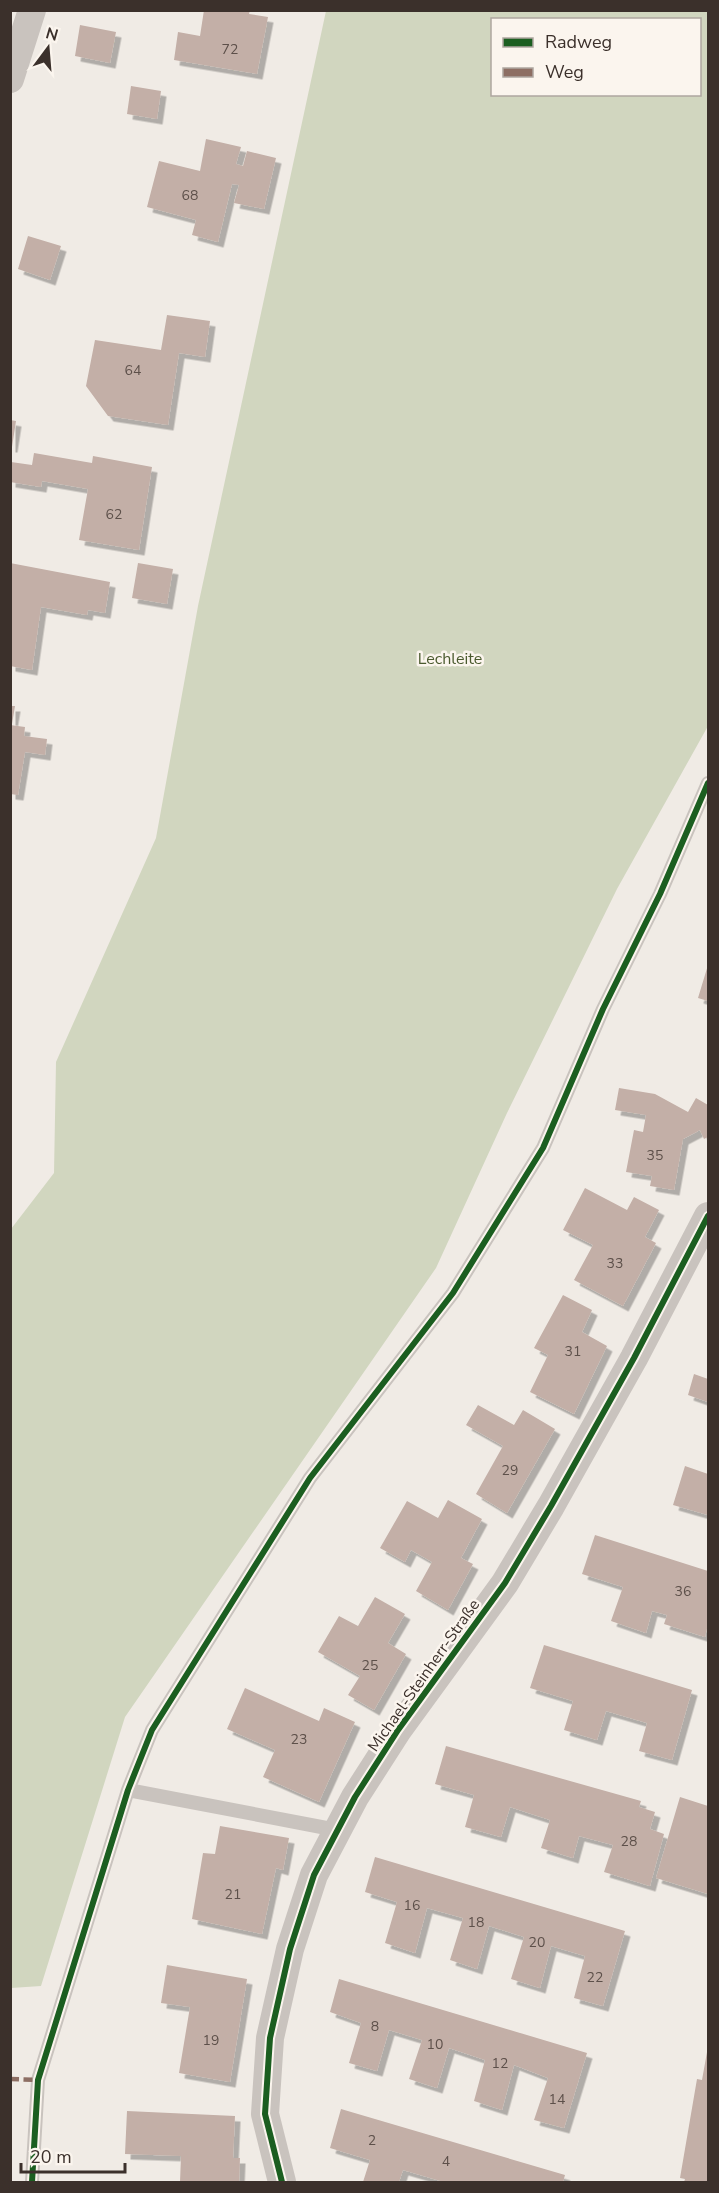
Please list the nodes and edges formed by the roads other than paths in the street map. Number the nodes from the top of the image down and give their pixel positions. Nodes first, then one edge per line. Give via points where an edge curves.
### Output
1 (32, 10) edge
2 (10, 78) edge
3 (708, 783) edge
4 (708, 1216) edge
5 (128, 1790) junction
6 (338, 1830) junction
7 (32, 2182) edge
8 (282, 2182) edge

1 - 2 street
3 - 5 lane via 543,1148 453,1293 310,1478 152,1730
4 - 6 street, Michael-Steinherr-Straße via 623,1378 505,1582 398,1730
5 - 6 lane
5 - 7 lane via 38,2080
6 - 8 street, Michael-Steinherr-Straße via 314,1875 290,1949 270,2038 265,2114

